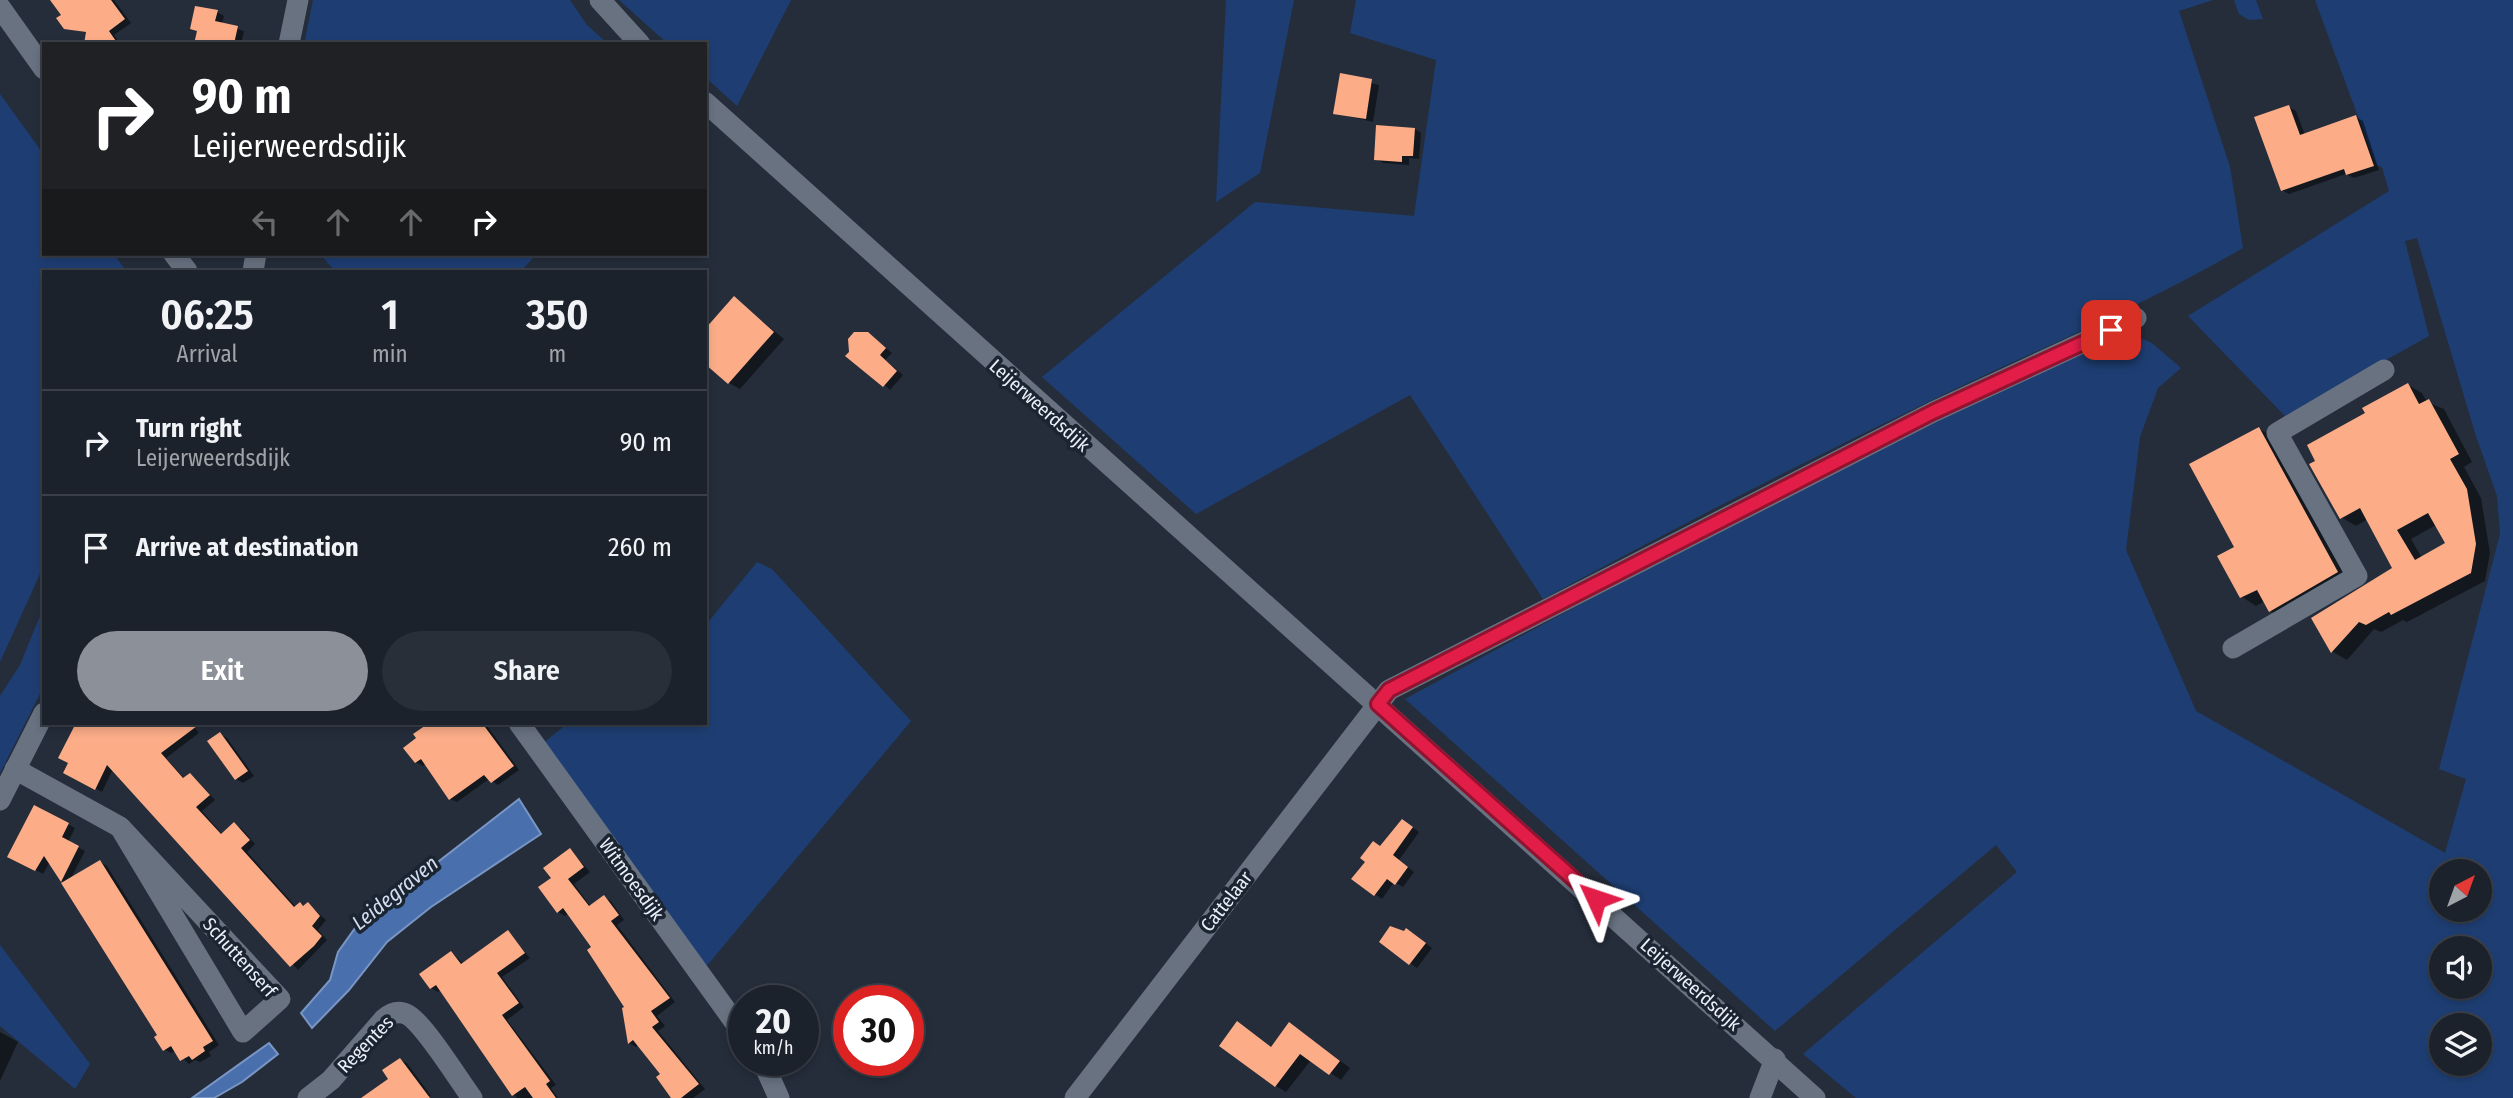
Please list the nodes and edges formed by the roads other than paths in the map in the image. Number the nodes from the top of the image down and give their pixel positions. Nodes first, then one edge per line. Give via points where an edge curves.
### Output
1 (298, 0) edge
2 (600, 0) edge
3 (0, 7) edge
4 (289, 42) edge
5 (638, 42) edge
6 (42, 66) edge
7 (707, 104) edge
8 (176, 256) edge
9 (186, 270) edge
10 (2136, 318) dead end
11 (2384, 370) dead end
12 (2233, 648) dead end
13 (1378, 704) junction
14 (42, 717) edge
15 (520, 725) edge
16 (15, 769) junction
17 (0, 800) edge
18 (120, 827) junction
19 (728, 1013) edge
20 (1775, 1059) junction
21 (770, 1076) edge
22 (775, 1097) edge
23 (308, 1098) edge
24 (472, 1098) edge
25 (1075, 1098) edge
26 (1760, 1098) edge
27 (1815, 1098) edge

1 - 4 street
2 - 5 street
3 - 6 street
7 - 13 street, Leijerweerdsdijk
8 - 9 street
10 - 13 street via 1933,412 1540,610 1389,690
11 - 12 street via 2277,433 2357,576
13 - 20 street, Leijerweerdsdijk
13 - 25 street, Cattelaar
14 - 16 street
15 - 19 street, Witmoesdijk
16 - 17 street
16 - 18 street, Schuttenserf
18 - 18 street, Schuttenserf via 215,987 243,1032 280,999
20 - 26 street
20 - 27 street, Leijerweerdsdijk
21 - 22 street
23 - 24 street, Regentes via 331,1080 384,1019 399,1012 416,1021

